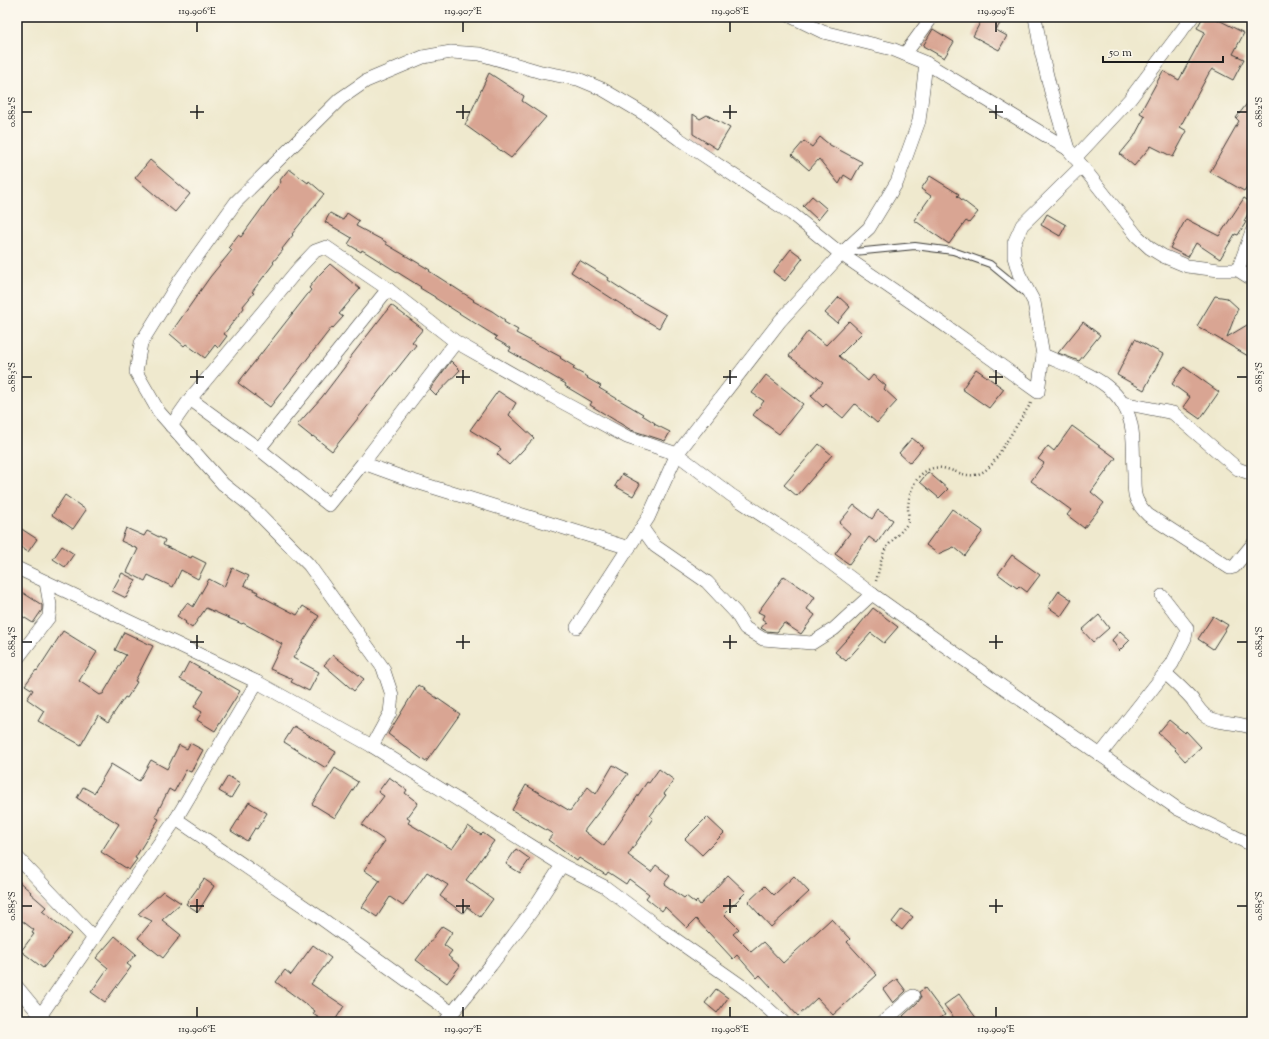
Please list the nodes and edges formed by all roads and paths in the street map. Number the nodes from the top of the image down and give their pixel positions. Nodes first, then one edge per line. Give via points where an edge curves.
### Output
1 (792, 17) edge
2 (932, 17) edge
3 (1035, 17) edge
4 (1192, 17) edge
5 (905, 54) junction
6 (926, 63) junction
7 (1075, 158) junction
8 (1252, 231) edge
9 (841, 254) junction
10 (1238, 270) junction
11 (1252, 280) edge
12 (388, 289) junction
13 (1034, 302) junction
14 (456, 342) junction
15 (1043, 355) junction
16 (1038, 392) junction
17 (190, 399) junction
18 (1122, 403) junction
19 (171, 426) junction
20 (259, 449) junction
21 (677, 454) junction
22 (363, 463) junction
23 (1252, 474) edge
24 (642, 528) junction
25 (1252, 545) edge
26 (629, 548) junction
27 (17, 568) edge
28 (46, 582) junction
29 (872, 594) junction
30 (1162, 596) dead end
31 (577, 627) dead end
32 (17, 658) edge
33 (1165, 673) junction
34 (257, 682) junction
35 (1252, 728) edge
36 (372, 746) junction
37 (1100, 755) junction
38 (176, 819) junction
39 (1252, 845) edge
40 (17, 857) edge
41 (562, 865) junction
42 (94, 938) junction
43 (17, 988) edge
44 (913, 996) dead end
45 (449, 1017) edge
46 (41, 1020) edge
47 (783, 1022) edge
48 (883, 1022) edge

1 - 5 street via 823,32
2 - 5 street
3 - 7 street via 1051,92
4 - 7 street via 1130,99
5 - 6 street
6 - 7 street
6 - 9 street via 919,120 897,182 869,228
7 - 10 street via 1137,236 1150,248 1187,266
7 - 13 street via 1022,225 1014,242 1014,257 1019,274
8 - 10 street
9 - 13 lane via 915,246 952,251 990,264
9 - 16 street
9 - 19 street via 792,214 646,115 602,89 578,79 541,72 480,54 450,52 423,57 366,81 340,99 236,202 180,280 141,343 136,372 159,412
9 - 21 street via 780,321
10 - 11 street
12 - 14 street
12 - 17 street via 326,247 315,251
12 - 20 street
13 - 15 street
14 - 21 street via 627,437
14 - 22 street
15 - 16 street
15 - 18 street via 1096,378 1120,398
16 - 29 path via 988,469 977,474 963,475 944,468 932,468 915,482 909,496 908,522 885,550
17 - 19 street
17 - 20 street
18 - 23 street via 1173,413 1238,469
18 - 25 street via 1132,429 1134,495 1139,506 1148,515 1230,568 1234,567
19 - 36 street via 223,484 252,507 309,565 383,668 392,695 390,713
20 - 22 street via 329,505
21 - 24 street
21 - 29 street
22 - 26 street
24 - 26 street
24 - 29 street via 655,546 707,582 736,613 745,628 763,639 812,643 834,629
26 - 31 street
27 - 28 street
28 - 32 street via 50,605 49,617
28 - 34 street
29 - 37 street
30 - 33 street via 1187,628 1185,638
33 - 35 street via 1206,716 1217,721
33 - 37 street
34 - 36 street
34 - 38 street
36 - 41 street
37 - 39 street via 1178,809
38 - 42 street
38 - 45 street via 318,916
40 - 42 street
41 - 45 street via 534,908
41 - 47 street via 605,886 746,989
42 - 46 street
43 - 46 street
44 - 48 street

